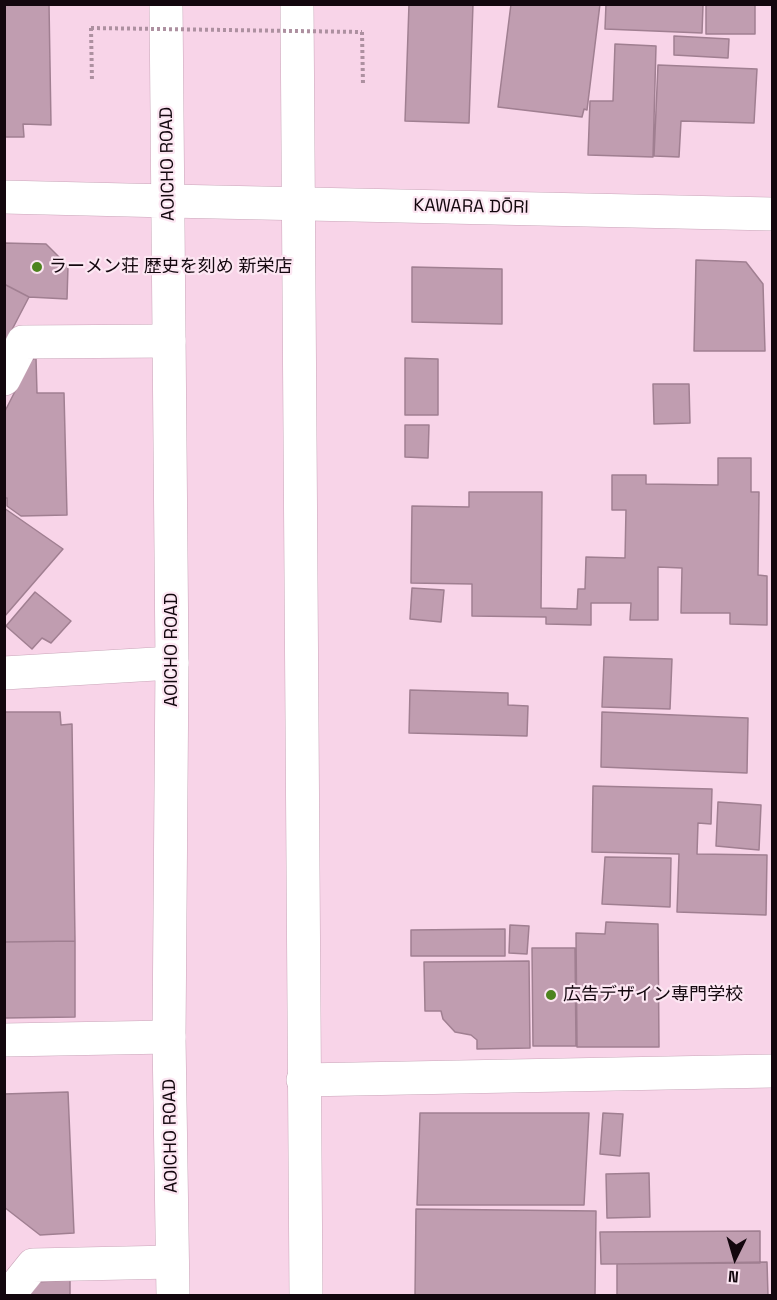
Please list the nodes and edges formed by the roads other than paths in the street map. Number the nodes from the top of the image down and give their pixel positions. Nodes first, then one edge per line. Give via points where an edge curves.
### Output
1 (166, 4) edge
2 (297, 4) edge
3 (4, 197) edge
4 (169, 201) junction
5 (297, 203) junction
6 (772, 214) edge
7 (169, 341) junction
8 (4, 379) edge
9 (172, 663) junction
10 (4, 673) edge
11 (170, 1037) junction
12 (4, 1040) edge
13 (772, 1071) edge
14 (303, 1080) junction
15 (172, 1262) junction
16 (8, 1296) edge
17 (173, 1296) edge
18 (306, 1296) edge

1 - 4 street, AOICHO ROAD
2 - 5 street
3 - 4 street, KAWARA DŌRI
4 - 5 street, KAWARA DŌRI
4 - 7 street, AOICHO ROAD
5 - 6 street, KAWARA DŌRI
5 - 14 street
7 - 8 street via 22,342
7 - 9 street, AOICHO ROAD
9 - 10 street
9 - 11 street, AOICHO ROAD
11 - 12 street
11 - 15 street, AOICHO ROAD
13 - 14 street
14 - 18 street
15 - 16 street via 33,1264
15 - 17 street, AOICHO ROAD

